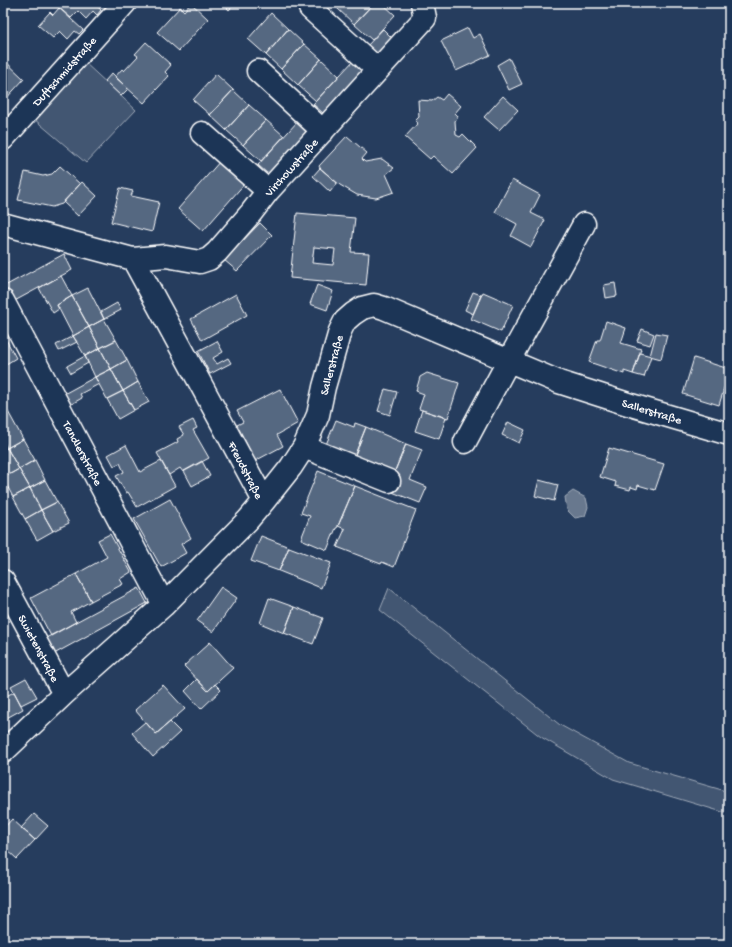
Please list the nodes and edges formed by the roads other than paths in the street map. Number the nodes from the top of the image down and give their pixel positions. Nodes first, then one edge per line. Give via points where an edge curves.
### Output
1 (125, 3) edge
2 (310, 8) dead end
3 (423, 11) edge
4 (378, 70) junction
5 (258, 71) dead end
6 (323, 131) junction
7 (202, 133) dead end
8 (3, 139) edge
9 (268, 191) junction
10 (3, 224) edge
11 (584, 224) dead end
12 (133, 259) junction
13 (3, 301) edge
14 (509, 360) junction
15 (729, 434) edge
16 (465, 442) dead end
17 (304, 448) junction
18 (389, 482) dead end
19 (264, 501) junction
20 (3, 581) edge
21 (164, 605) junction
22 (64, 694) junction
23 (3, 752) edge

1 - 8 street, Duftschmidstraße
2 - 4 street
3 - 4 street, Virchowstraße
4 - 6 street, Virchowstraße
5 - 6 street
6 - 9 street, Virchowstraße
7 - 9 street
9 - 12 street, Virchowstraße via 209,259 200,262 166,256
10 - 12 street
11 - 14 street
12 - 19 street, Freudstraße
13 - 21 street, Tandlerstraße
14 - 15 street, Sallerstraße via 559,382
14 - 16 street
14 - 17 street, Sallerstraße via 384,308 374,305 362,308 345,321 340,331 318,415
17 - 18 street
17 - 19 street, Sallerstraße
19 - 21 street, Freudstraße
20 - 22 street, Swietenstraße
21 - 22 street, Freudstraße
22 - 23 street, Freudstraße

